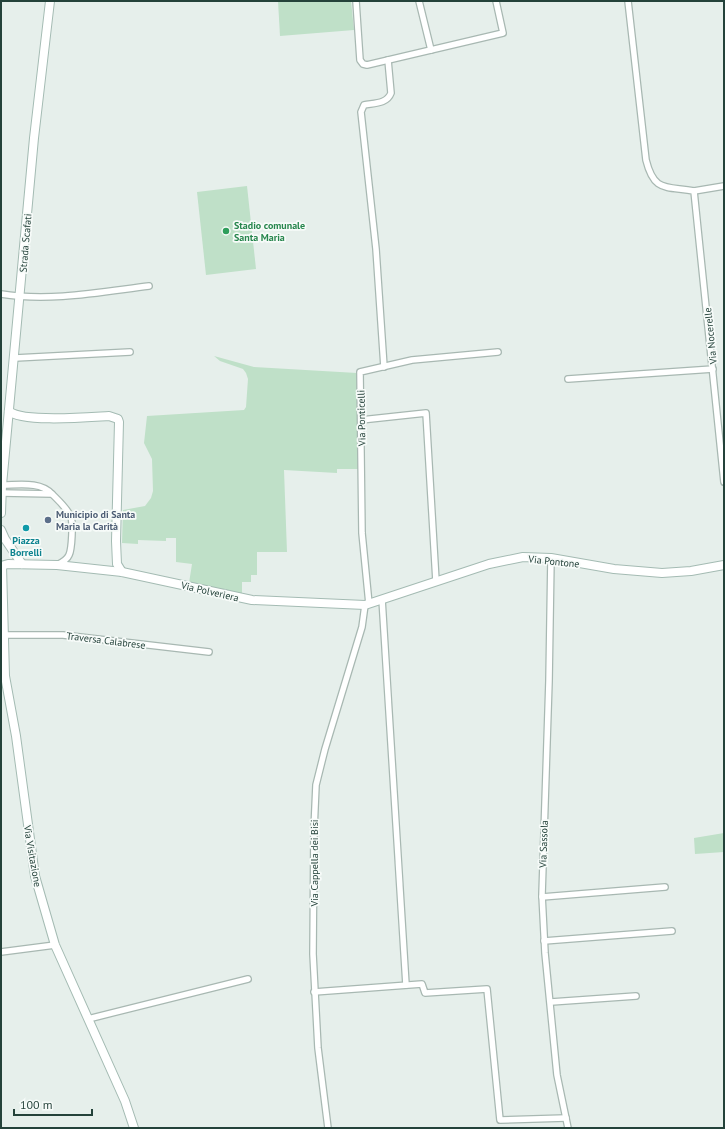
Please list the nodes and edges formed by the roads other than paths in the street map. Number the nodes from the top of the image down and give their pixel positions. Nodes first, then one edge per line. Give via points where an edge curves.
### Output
1 (50, 1) edge
2 (356, 1) edge
3 (419, 1) edge
4 (496, 1) edge
5 (628, 1) edge
6 (431, 50) junction
7 (388, 60) junction
8 (724, 186) edge
9 (694, 191) junction
10 (149, 286) dead end
11 (1, 294) edge
12 (20, 297) junction
13 (130, 352) dead end
14 (498, 352) dead end
15 (15, 358) junction
16 (384, 367) junction
17 (713, 368) junction
18 (568, 378) dead end
19 (9, 411) junction
20 (361, 420) junction
21 (724, 482) edge
22 (2, 489) edge
23 (1, 513) edge
24 (1, 530) edge
25 (550, 558) junction
26 (22, 564) junction
27 (116, 564) junction
28 (57, 565) junction
29 (724, 565) edge
30 (2, 566) edge
31 (110, 571) junction
32 (122, 572) junction
33 (436, 581) junction
34 (382, 599) junction
35 (367, 604) junction
36 (4, 636) junction
37 (209, 652) dead end
38 (5, 693) edge
39 (665, 887) dead end
40 (542, 897) junction
41 (672, 931) dead end
42 (544, 941) junction
43 (55, 945) junction
44 (1, 952) edge
45 (248, 979) dead end
46 (406, 986) junction
47 (314, 992) junction
48 (636, 996) dead end
49 (551, 1002) junction
50 (88, 1019) junction
51 (566, 1118) junction
52 (134, 1128) edge
53 (328, 1128) edge
54 (568, 1128) edge

1 - 12 street, Strada Scafati via 34,138
2 - 7 street via 361,62 367,65
3 - 6 street
4 - 6 street via 503,33
5 - 9 street via 646,160 652,180 663,186
6 - 7 street
7 - 16 street via 391,93 389,98 364,105 361,112 376,249
8 - 9 street
9 - 17 street, Via Nocerelle
10 - 12 street via 102,294
11 - 12 street
12 - 15 street, Strada Scafati
13 - 15 street
14 - 16 street, Via Ponticelli via 412,360
15 - 19 street, Strada Scafati
16 - 20 street, Via Ponticelli via 360,372
17 - 18 street
17 - 21 street, Via Nocerelle
19 - 22 street, Strada Scafati
19 - 27 street via 16,416 38,418 110,416 118,419
20 - 33 street via 426,413
20 - 35 street, Via Ponticelli via 362,533
22 - 23 street
22 - 28 street via 39,486 48,490 67,511 72,519 69,555
24 - 26 street
25 - 29 street, Via Pontone via 614,569 662,573
25 - 33 street, Via Pontone via 523,557 488,564
25 - 40 street, Via Sassola
26 - 28 street
26 - 30 street
27 - 31 street
27 - 32 street
28 - 31 street, Via Polveriera
30 - 36 street, Via Visitazione
31 - 32 street, Via Polveriera
32 - 35 street, Via Polveriera via 252,600
33 - 34 street, Via Pontone
34 - 35 street, Via Pontone
34 - 46 street
35 - 47 street, Via Cappella dei Bisi via 316,785
36 - 37 street, Traversa Calabrese via 63,635
36 - 38 street, Via Visitazione
38 - 43 street, Via Visitazione via 35,876
39 - 40 street
40 - 42 street, Via Sassola
41 - 42 street
42 - 49 street, Via Sassola
43 - 44 street
43 - 50 street, Via Visitazione
45 - 50 street
46 - 47 street
46 - 51 street via 422,984 425,993 487,989 500,1120
47 - 53 street, Via Cappella dei Bisi
48 - 49 street
49 - 51 street, Via Sassola via 557,1075
50 - 52 street, Via Visitazione via 126,1101
51 - 54 street, Via Sassola

